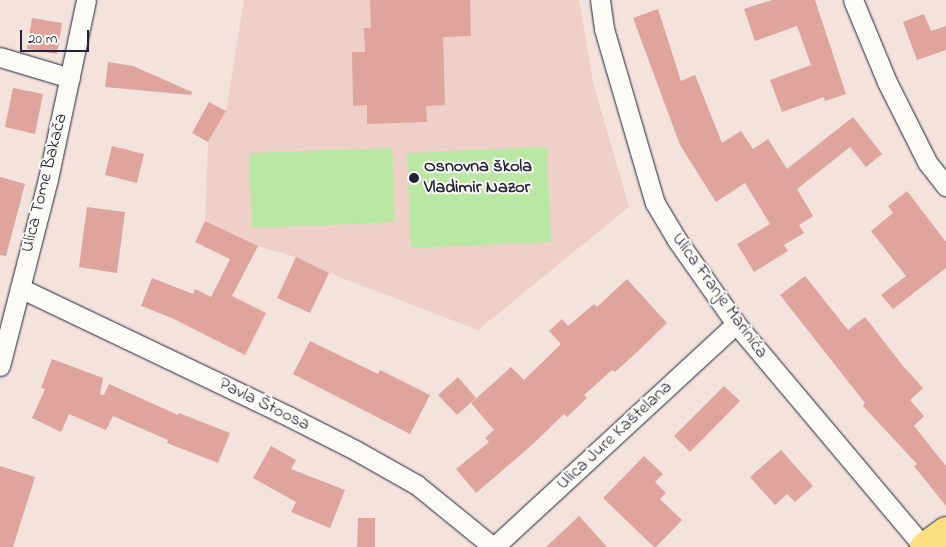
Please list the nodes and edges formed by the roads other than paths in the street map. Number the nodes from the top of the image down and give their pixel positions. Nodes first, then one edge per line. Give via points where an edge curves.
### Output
1 (86, 0) edge
2 (600, 0) edge
3 (853, 0) edge
4 (0, 57) edge
5 (70, 78) junction
6 (946, 186) edge
7 (20, 288) junction
8 (736, 324) junction
9 (1, 360) edge
10 (946, 531) edge
11 (494, 547) edge
12 (924, 547) edge

1 - 5 street, Ulica Tome Bakača
2 - 8 street, Ulica Franje Marinića via 606,39 654,203
3 - 6 street via 927,162
4 - 5 street
5 - 7 street, Ulica Tome Bakača
7 - 9 street, Ulica Tome Bakača
7 - 11 street, Pavla Štoosa via 355,450 417,485
8 - 11 street, Ulica Jure Kaštelana
8 - 12 street, Ulica Franje Marinića
10 - 12 main road

